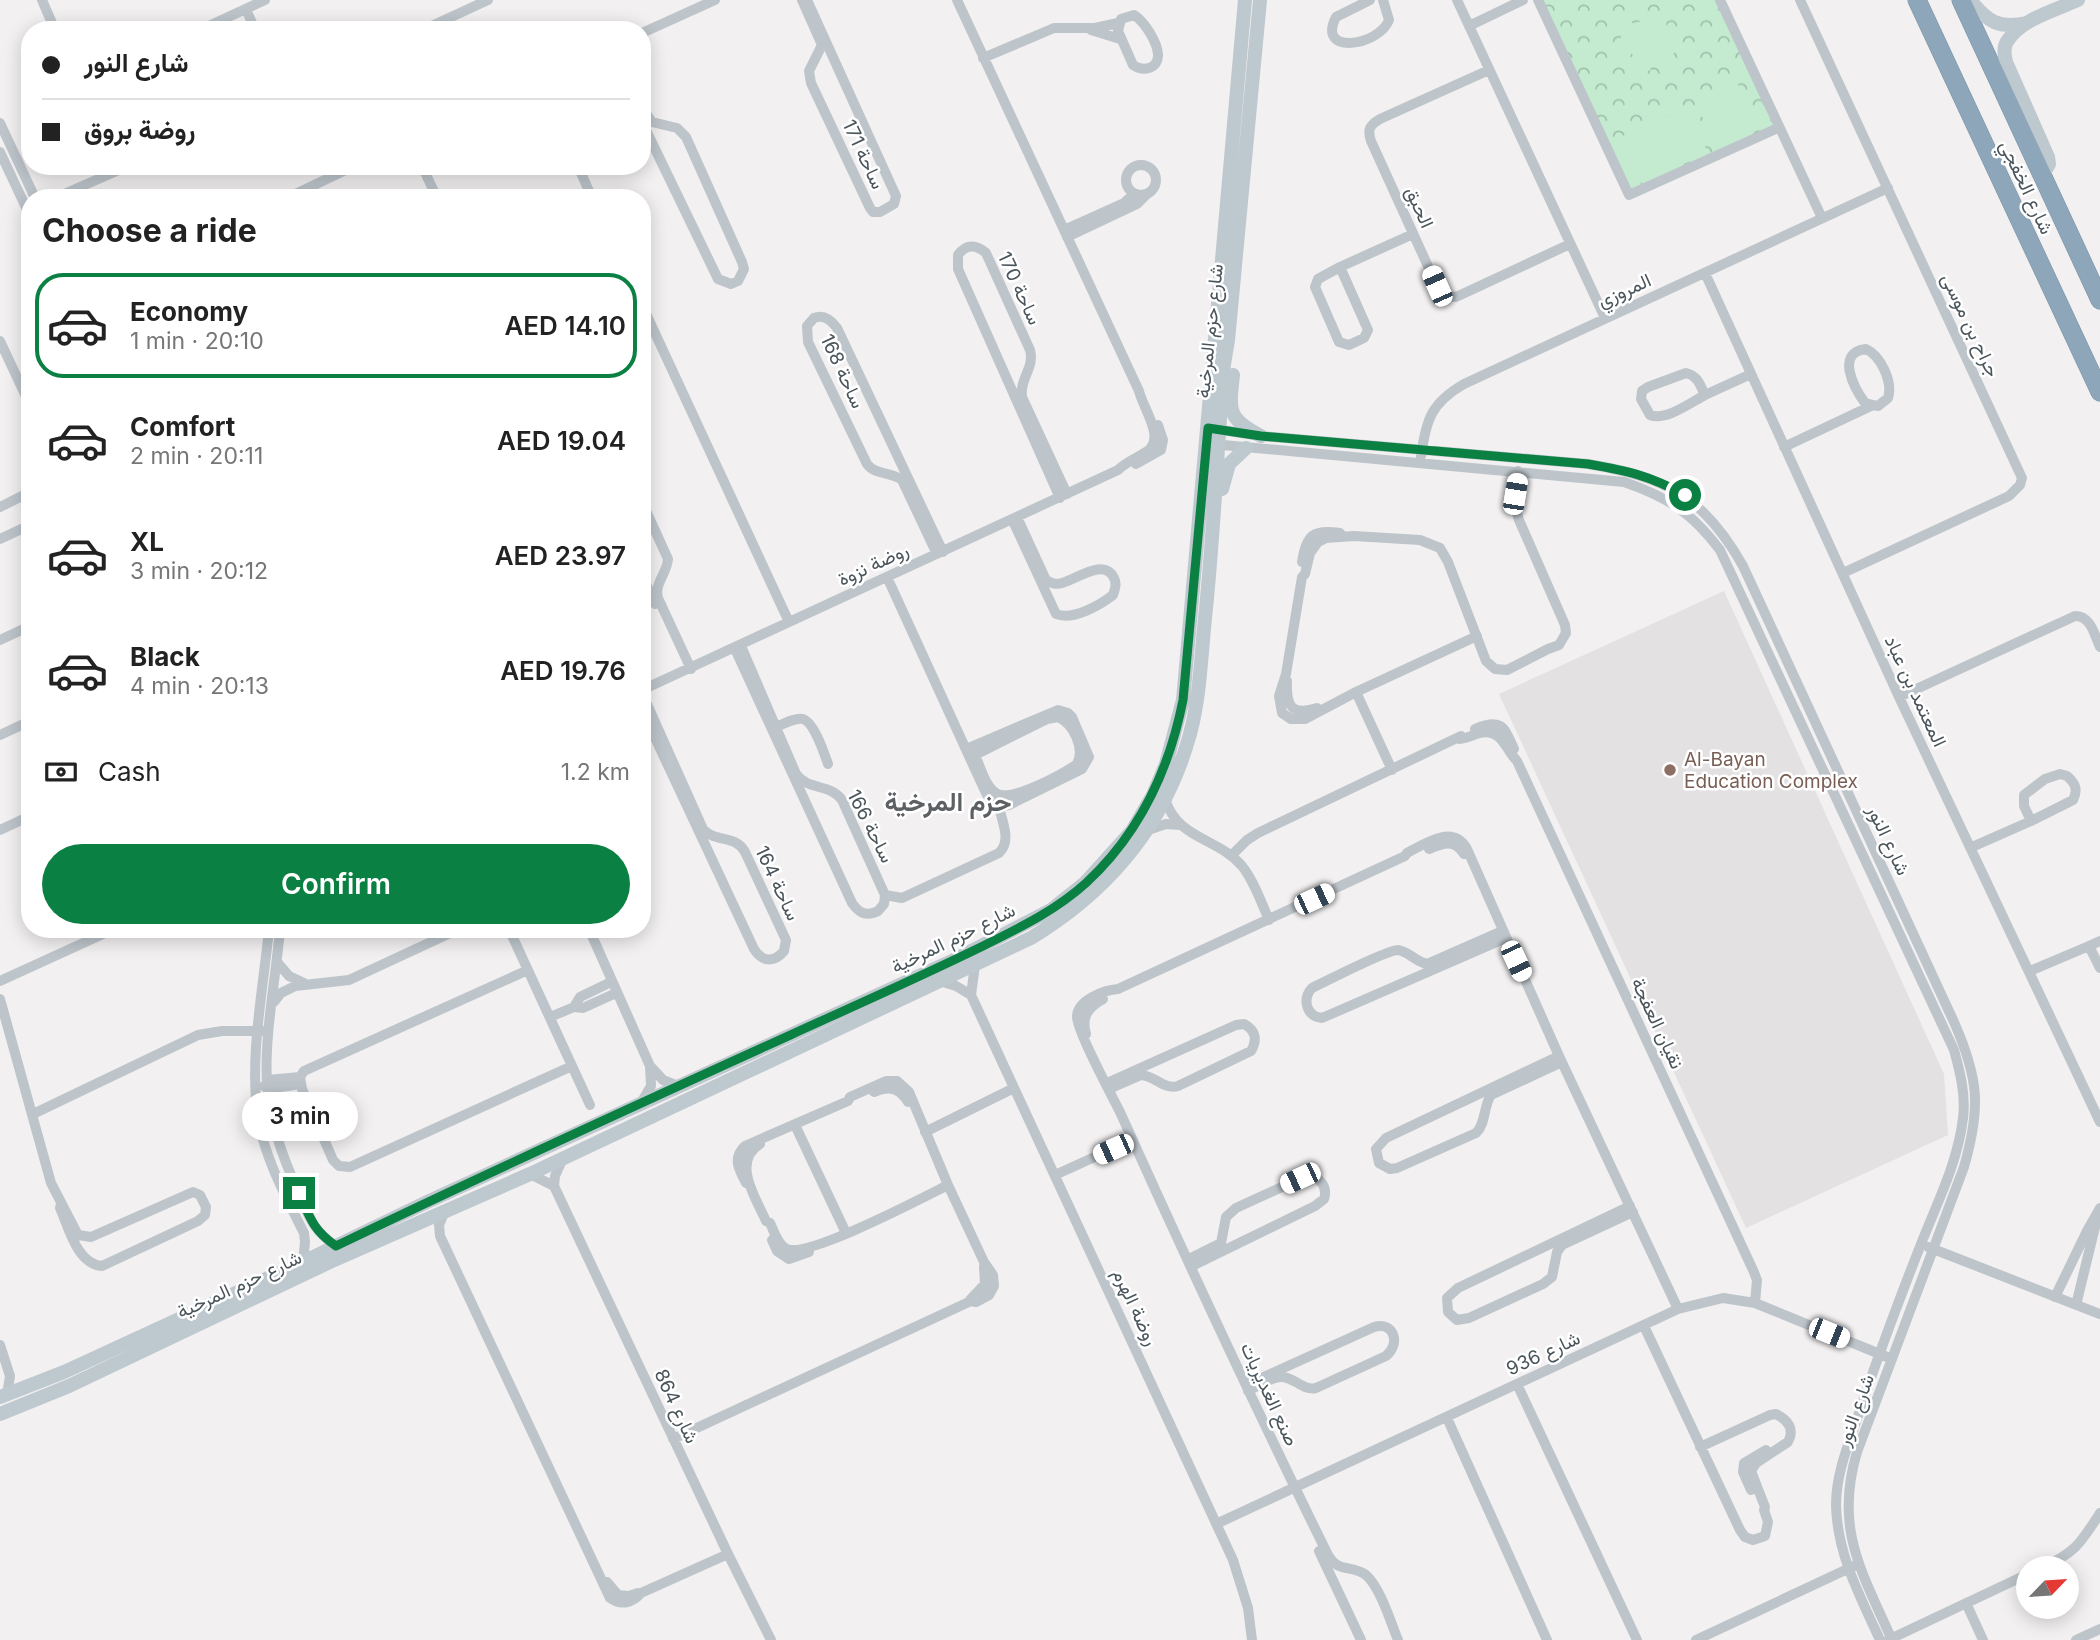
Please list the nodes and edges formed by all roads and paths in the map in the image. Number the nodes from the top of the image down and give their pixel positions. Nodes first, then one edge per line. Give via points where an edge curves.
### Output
1 (42, 0) edge
2 (265, 0) edge
3 (488, 0) edge
4 (715, 0) edge
5 (805, 0) edge
6 (957, 0) edge
7 (1245, 0) edge
8 (1260, 0) edge
9 (1370, 0) edge
10 (1383, 0) edge
11 (1457, 0) edge
12 (1523, 0) edge
13 (1538, 0) edge
14 (1720, 0) edge
15 (1800, 0) edge
16 (1917, 0) edge
17 (1961, 0) edge
18 (1969, 0) edge
19 (2078, 0) edge
20 (246, 9) junction
21 (51, 21) edge
22 (220, 21) edge
23 (252, 21) edge
24 (442, 21) edge
25 (1118, 23) junction
26 (2028, 23) junction
27 (1469, 26) junction
28 (651, 29) edge
29 (1087, 29) junction
30 (1120, 39) junction
31 (983, 58) junction
32 (814, 61) junction
33 (836, 64) junction
34 (1489, 70) junction
35 (651, 120) edge
36 (0, 123) edge
37 (664, 125) junction
38 (1778, 128) junction
39 (651, 140) edge
40 (654, 146) junction
41 (0, 152) edge
42 (21, 168) edge
43 (108, 175) edge
44 (336, 175) edge
45 (2042, 176) junction
46 (1888, 188) junction
47 (78, 189) edge
48 (306, 189) edge
49 (1133, 194) junction
50 (1147, 194) junction
51 (21, 195) edge
52 (1822, 218) junction
53 (1065, 233) junction
54 (1413, 234) junction
55 (1570, 244) junction
56 (1340, 268) junction
57 (1705, 273) junction
58 (2100, 300) edge
59 (1605, 318) junction
60 (651, 324) edge
61 (1228, 340) junction
62 (3, 353) edge
63 (1004, 370) junction
64 (1028, 372) junction
65 (1751, 374) junction
66 (21, 388) edge
67 (2100, 392) edge
68 (1705, 395) junction
69 (1871, 406) junction
70 (1214, 429) junction
71 (1261, 436) junction
72 (1212, 444) junction
73 (1784, 447) junction
74 (1246, 448) junction
75 (1422, 450) junction
76 (896, 454) junction
77 (1419, 465) junction
78 (1518, 471) junction
79 (886, 474) junction
80 (21, 496) edge
81 (1064, 496) junction
82 (18, 498) junction
83 (21, 499) edge
84 (0, 507) edge
85 (1014, 518) junction
86 (651, 522) edge
87 (21, 529) edge
88 (1213, 531) junction
89 (0, 539) edge
90 (940, 553) junction
91 (665, 573) junction
92 (1843, 573) junction
93 (651, 576) edge
94 (890, 576) junction
95 (1063, 583) junction
96 (651, 593) edge
97 (1049, 600) junction
98 (789, 622) junction
99 (21, 630) edge
100 (1477, 636) junction
101 (0, 640) edge
102 (738, 647) junction
103 (2100, 647) edge
104 (689, 670) junction
105 (651, 687) edge
106 (1356, 692) junction
107 (1899, 697) junction
108 (651, 711) edge
109 (21, 725) edge
110 (776, 727) junction
111 (651, 729) edge
112 (0, 735) edge
113 (970, 752) junction
114 (828, 764) dead end
115 (1392, 770) junction
116 (816, 786) junction
117 (1165, 799) junction
118 (805, 802) junction
119 (999, 806) junction
120 (21, 820) edge
121 (2031, 821) junction
122 (1180, 825) junction
123 (0, 830) edge
124 (1148, 830) junction
125 (723, 838) junction
126 (1872, 845) junction
127 (1972, 847) junction
128 (1861, 852) junction
129 (709, 853) junction
130 (1231, 856) junction
131 (885, 895) junction
132 (1269, 920) junction
133 (1504, 935) junction
134 (94, 938) edge
135 (269, 938) edge
136 (280, 938) edge
137 (439, 938) edge
138 (513, 938) edge
139 (590, 938) edge
140 (2100, 941) edge
141 (2089, 946) junction
142 (1411, 957) junction
143 (277, 962) junction
144 (975, 965) junction
145 (2100, 968) edge
146 (528, 970) junction
147 (2030, 971) junction
148 (1409, 980) junction
149 (0, 981) edge
150 (939, 981) junction
151 (611, 982) junction
152 (307, 984) junction
153 (616, 993) junction
154 (971, 995) junction
155 (0, 999) edge
156 (273, 1003) junction
157 (573, 1007) junction
158 (550, 1017) junction
159 (264, 1035) junction
160 (1158, 1058) junction
161 (1561, 1059) junction
162 (572, 1066) junction
163 (650, 1066) junction
164 (1156, 1080) junction
165 (300, 1081) junction
166 (267, 1085) junction
167 (678, 1086) junction
168 (1108, 1086) junction
169 (1014, 1088) junction
170 (1467, 1099) junction
171 (640, 1103) junction
172 (590, 1105) dead end
173 (1484, 1110) junction
174 (33, 1114) junction
175 (2100, 1122) edge
176 (795, 1125) junction
177 (925, 1132) junction
178 (1132, 1140) junction
179 (563, 1158) junction
180 (530, 1174) junction
181 (1055, 1175) junction
182 (948, 1185) junction
183 (554, 1186) junction
184 (61, 1204) junction
185 (1631, 1209) junction
186 (2099, 1212) edge
187 (444, 1213) junction
188 (416, 1224) junction
189 (1224, 1228) junction
190 (846, 1233) junction
191 (440, 1236) junction
192 (88, 1238) junction
193 (1245, 1241) junction
194 (1921, 1244) junction
195 (336, 1246) junction
196 (1934, 1248) junction
197 (1535, 1251) junction
198 (85, 1259) junction
199 (1555, 1261) junction
200 (303, 1262) junction
201 (1190, 1263) junction
202 (2055, 1297) junction
203 (1755, 1303) junction
204 (2076, 1305) junction
205 (1678, 1309) junction
206 (2100, 1314) edge
207 (1644, 1326) junction
208 (0, 1345) edge
209 (1879, 1353) junction
210 (1892, 1359) junction
211 (1298, 1361) junction
212 (1294, 1381) junction
213 (1517, 1384) junction
214 (1247, 1388) junction
215 (4, 1396) edge
216 (0, 1414) edge
217 (1447, 1418) junction
218 (673, 1439) junction
219 (1700, 1447) junction
220 (1293, 1490) junction
221 (2100, 1513) edge
222 (1216, 1524) junction
223 (728, 1554) junction
224 (2063, 1556) edge
225 (1858, 1564) junction
226 (1848, 1569) junction
227 (1349, 1570) junction
228 (2016, 1580) edge
229 (1338, 1591) junction
230 (1966, 1604) junction
231 (2100, 1629) edge
232 (1891, 1639) edge
233 (771, 1640) edge
234 (1252, 1640) edge
235 (1361, 1640) edge
236 (1398, 1640) edge
237 (1547, 1640) edge
238 (1637, 1640) edge
239 (1696, 1640) edge
240 (1880, 1640) edge
241 (1983, 1640) edge
242 (2076, 1640) edge

1 - 21 street
2 - 20 street
3 - 24 street
4 - 28 street
5 - 32 street, ساحة 171 via 822,45
5 - 33 street, ساحة 171
6 - 31 street, روضة نزوة
7 - 70 street, شارع حزم المرخية
8 - 61 street, شارع حزم المرخية
9 - 10 street via 1336,17 1333,34 1341,42 1352,45 1383,30 1389,20
11 - 27 street
12 - 27 street
13 - 38 street via 1629,195
14 - 38 street
15 - 46 street, جراح بن موسى
16 - 67 highway, شارع الخفجي
17 - 45 highway, شارع الخفجي
18 - 26 street via 2000,25
19 - 26 street
20 - 22 street
20 - 23 street
25 - 29 street
25 - 30 street
25 - 30 street via 1130,15 1142,21 1158,53 1154,65 1144,70 1133,65
26 - 45 street via 2007,41 2004,51 2048,157
27 - 34 street
29 - 30 street
29 - 31 street via 1054,28
31 - 53 street, روضة نزوة
32 - 33 street
32 - 33 street, ساحة 171 via 809,71 811,83 870,208 880,212 894,204 896,195
34 - 54 street, الحبق via 1370,126 1369,135
34 - 55 street
35 - 37 street
36 - 42 street
37 - 40 street
37 - 40 street via 680,129 686,137 742,262 738,281 718,279
38 - 52 street
39 - 40 street
41 - 51 street
43 - 47 street
44 - 48 street
45 - 58 highway, شارع الخفجي
46 - 52 street, المروزي
46 - 92 street, جراح بن موسى via 2022,478 2009,496
49 - 50 street
49 - 50 street via 1125,179 1130,168 1141,164 1152,169 1156,180
49 - 53 street
50 - 53 street via 1137,204
52 - 57 street, المروزي
53 - 81 street, روضة نزوة via 1159,428 1163,445 1154,456
54 - 55 street, الحبق via 1437,286 1450,297
54 - 56 street
55 - 59 street
56 - 56 street via 1318,279 1315,288 1339,342 1349,345 1364,338 1368,330
57 - 59 street, المروزي
57 - 65 street, المعتمد بن عباد
59 - 75 street, المروزي via 1451,391 1427,423
60 - 98 street
61 - 70 street, شارع حزم المرخية
61 - 71 street via 1234,354 1233,416
62 - 66 street
63 - 64 street
63 - 64 street, ساحة 170 via 958,269 958,255 968,247 981,248 989,260 1030,350
63 - 81 street, ساحة 170
64 - 81 street, ساحة 170 via 1021,387 1023,397
65 - 68 street
65 - 73 street, المعتمد بن عباد
68 - 68 street via 1698,380 1686,373 1648,387 1641,399 1656,417
69 - 69 street via 1884,403 1889,384 1874,353 1858,350 1848,362 1849,371 1865,404
69 - 73 street
70 - 71 street, شارع النور
70 - 72 street, شارع حزم المرخية
71 - 75 street, شارع النور
72 - 74 street, شارع النور
72 - 88 street, شارع حزم المرخية
72 - 167 street, شارع حزم المرخية via 1181,710 1153,795 1125,840 1085,883 1023,926
73 - 92 street, المعتمد بن عباد
74 - 77 street, شارع النور
74 - 88 street via 1233,458 1225,474
75 - 77 street, المروزي
75 - 126 street, شارع النور via 1588,464 1654,479 1685,495 1710,518 1743,566
76 - 79 street
76 - 79 street, ساحة 168 via 837,328 826,317 814,318 807,326 808,342 867,464
76 - 90 street, ساحة 168
77 - 78 street, شارع النور
78 - 100 street via 1515,507 1560,630 1548,649 1507,670 1495,669 1486,660
78 - 128 street, شارع النور via 1623,482 1677,505 1701,525 1731,571
79 - 90 street, ساحة 168 via 899,477 905,485
80 - 82 street
81 - 85 street, روضة نزوة
82 - 83 street
82 - 84 street
85 - 90 street, روضة نزوة
85 - 95 street via 1043,576 1049,583
85 - 97 street
86 - 91 street via 668,559
87 - 89 street
88 - 117 street, شارع حزم المرخية via 1191,732
90 - 94 street, روضة نزوة
91 - 93 street
91 - 104 street via 657,593
92 - 107 street, المعتمد بن عباد
94 - 98 street, روضة نزوة
94 - 113 street
95 - 97 street
95 - 97 street via 1100,569 1112,574 1115,588 1111,597 1067,617 1056,614
96 - 104 street
98 - 102 street, روضة نزوة
99 - 101 street
100 - 106 street
100 - 106 street via 1448,565 1433,549 1405,540 1326,538 1310,553 1302,577 1286,699 1291,707 1306,711 1324,708
102 - 104 street, روضة نزوة
102 - 110 street, ساحة 166
102 - 118 street
103 - 107 street via 2087,620 2075,616
104 - 105 street, روضة نزوة
106 - 115 street
107 - 127 street, المعتمد بن عباد
108 - 125 street, ساحة 164 via 703,829
109 - 112 street
110 - 114 street via 807,720
110 - 116 street, ساحة 166 via 800,779
111 - 129 street, ساحة 164
113 - 113 street via 1058,717 1070,726 1081,755 1073,768 1006,797 989,786
113 - 119 street via 988,797
113 - 119 street via 1058,710 1068,713 1075,723 1089,757 1084,767
115 - 130 street, نقيان العفجة via 1258,832
115 - 203 street, نقيان العفجة via 1482,732 1504,741 1753,1270
116 - 118 street
116 - 131 street, ساحة 166 via 833,790 842,800
117 - 122 street
117 - 124 street, شارع حزم المرخية
118 - 131 street via 856,909 869,914 878,911
119 - 131 street via 1006,840 999,853 902,898
120 - 123 street
121 - 121 street via 2073,800 2076,786 2067,776 2053,776 2028,791 2023,800
121 - 127 street
122 - 124 street
122 - 130 street
124 - 144 street, شارع حزم المرخية via 1101,886 1061,920
125 - 129 street
125 - 129 street, ساحة 164 via 737,842 745,852 786,940 778,957 768,960 758,955
126 - 128 street
126 - 196 street, شارع النور via 1965,1047 1976,1093 1973,1138
127 - 147 street, المعتمد بن عباد
128 - 194 street, شارع النور via 1954,1050 1961,1075 1961,1135
130 - 132 street via 1249,876
132 - 133 street, صنع الغديريات via 1405,856 1451,843 1473,866
132 - 168 street, صنع الغديريات via 1081,1005 1076,1018 1080,1032
133 - 142 street via 1427,964
133 - 148 street
133 - 161 street, صنع الغديريات
134 - 149 street
135 - 159 street
136 - 143 street
137 - 152 street via 349,981
138 - 146 street
139 - 151 street
140 - 141 street
141 - 145 street
141 - 147 street
142 - 148 street
142 - 148 street via 1400,951 1388,953 1312,988 1306,1003 1309,1012 1322,1018
143 - 152 street via 289,976
143 - 156 street
144 - 150 street, شارع حزم المرخية
144 - 154 street
146 - 158 street
146 - 165 street via 304,1071
147 - 175 street, المعتمد بن عباد
150 - 154 street
150 - 179 street, شارع حزم المرخية
151 - 153 street
151 - 157 street via 580,998
152 - 156 street via 288,989
153 - 157 street via 583,1008
153 - 163 street
154 - 169 street, روضة الهرم
155 - 174 street
156 - 159 street
157 - 158 street
158 - 162 street
159 - 166 street via 260,1075 262,1085
159 - 174 street via 222,1031 198,1035
159 - 200 street via 256,1070 258,1118 275,1173 304,1233
160 - 164 street
160 - 164 street via 1236,1025 1250,1027 1256,1039 1246,1055 1178,1086
160 - 168 street
161 - 170 street
161 - 173 street via 1494,1093
161 - 185 street, صنع الغديريات
162 - 165 street via 347,1168 333,1160
162 - 172 street
163 - 167 street via 663,1080
163 - 171 street via 652,1086
164 - 168 street via 1142,1075
165 - 166 street
166 - 195 street via 276,1136 289,1171 314,1227
167 - 171 street, شارع حزم المرخية
168 - 178 street, صنع الغديريات
169 - 177 street
169 - 181 street, روضة الهرم
170 - 173 street
170 - 173 street via 1385,1138 1376,1149 1379,1163 1397,1168 1475,1133
171 - 195 street, شارع حزم المرخية
174 - 184 street
176 - 177 street via 891,1080 906,1087
176 - 190 street
176 - 190 street via 748,1155 745,1166 768,1232 782,1256 789,1259
177 - 182 street
178 - 181 street
178 - 201 street, صنع الغديريات
179 - 180 street, شارع حزم المرخية
179 - 183 street
180 - 183 street
180 - 187 street, شارع حزم المرخية
181 - 222 street, روضة الهرم
182 - 190 street
182 - 218 street via 984,1262 985,1283 971,1301
183 - 218 street, شارع 864
184 - 192 street via 78,1235
184 - 198 street
185 - 197 street
185 - 199 street via 1562,1245
185 - 205 street, صنع الغديريات
186 - 202 street
186 - 204 street
187 - 188 street, شارع حزم المرخية
187 - 191 street
188 - 191 street
188 - 216 street, شارع حزم المرخية
189 - 193 street
189 - 193 street via 1226,1217 1236,1208 1308,1175 1320,1179 1326,1194 1320,1204
189 - 201 street via 1218,1245
191 - 223 street via 595,1565 614,1592 624,1596 641,1593
192 - 198 street
192 - 198 street via 184,1194 193,1192 205,1200 205,1215 198,1221 102,1266
193 - 201 street
194 - 196 street
194 - 209 street, شارع النور
195 - 200 street, شارع حزم المرخية
196 - 202 street
196 - 210 street, شارع النور
197 - 199 street
197 - 199 street via 1451,1292 1446,1304 1452,1317 1469,1318 1543,1284 1552,1277
200 - 215 street, شارع حزم المرخية
201 - 214 street, صنع الغديريات
202 - 204 street
203 - 205 street, شارع 936 via 1723,1298
203 - 209 street, شارع 936
204 - 206 street
205 - 207 street, شارع 936
207 - 213 street, شارع 936
207 - 219 street
208 - 215 street via 10,1376
209 - 210 street, شارع 936
209 - 226 street, شارع النور via 1837,1485 1837,1521
210 - 225 street, شارع النور via 1849,1485 1850,1532
211 - 212 street
211 - 212 street via 1380,1325 1395,1338 1386,1356 1316,1388
211 - 214 street
212 - 214 street via 1278,1377
213 - 217 street, شارع 936
213 - 238 street
214 - 220 street, صنع الغديريات
217 - 220 street, شارع 936
217 - 237 street
218 - 223 street, شارع 864
219 - 219 street via 1776,1414 1788,1421 1788,1442 1752,1457 1742,1467 1768,1522 1765,1536 1745,1537
220 - 222 street, شارع 936
220 - 227 street, صنع الغديريات via 1331,1561
220 - 229 street, صنع الغديريات
221 - 224 street via 2076,1549
222 - 234 street, روضة الهرم via 1242,1585
223 - 233 street, شارع 864
225 - 226 street
225 - 232 street, شارع النور
226 - 239 street
226 - 240 street, شارع النور
227 - 229 street
227 - 236 street, صنع الغديريات via 1370,1580
228 - 230 street
229 - 235 street, صنع الغديريات
230 - 232 street
230 - 241 street
231 - 242 street

